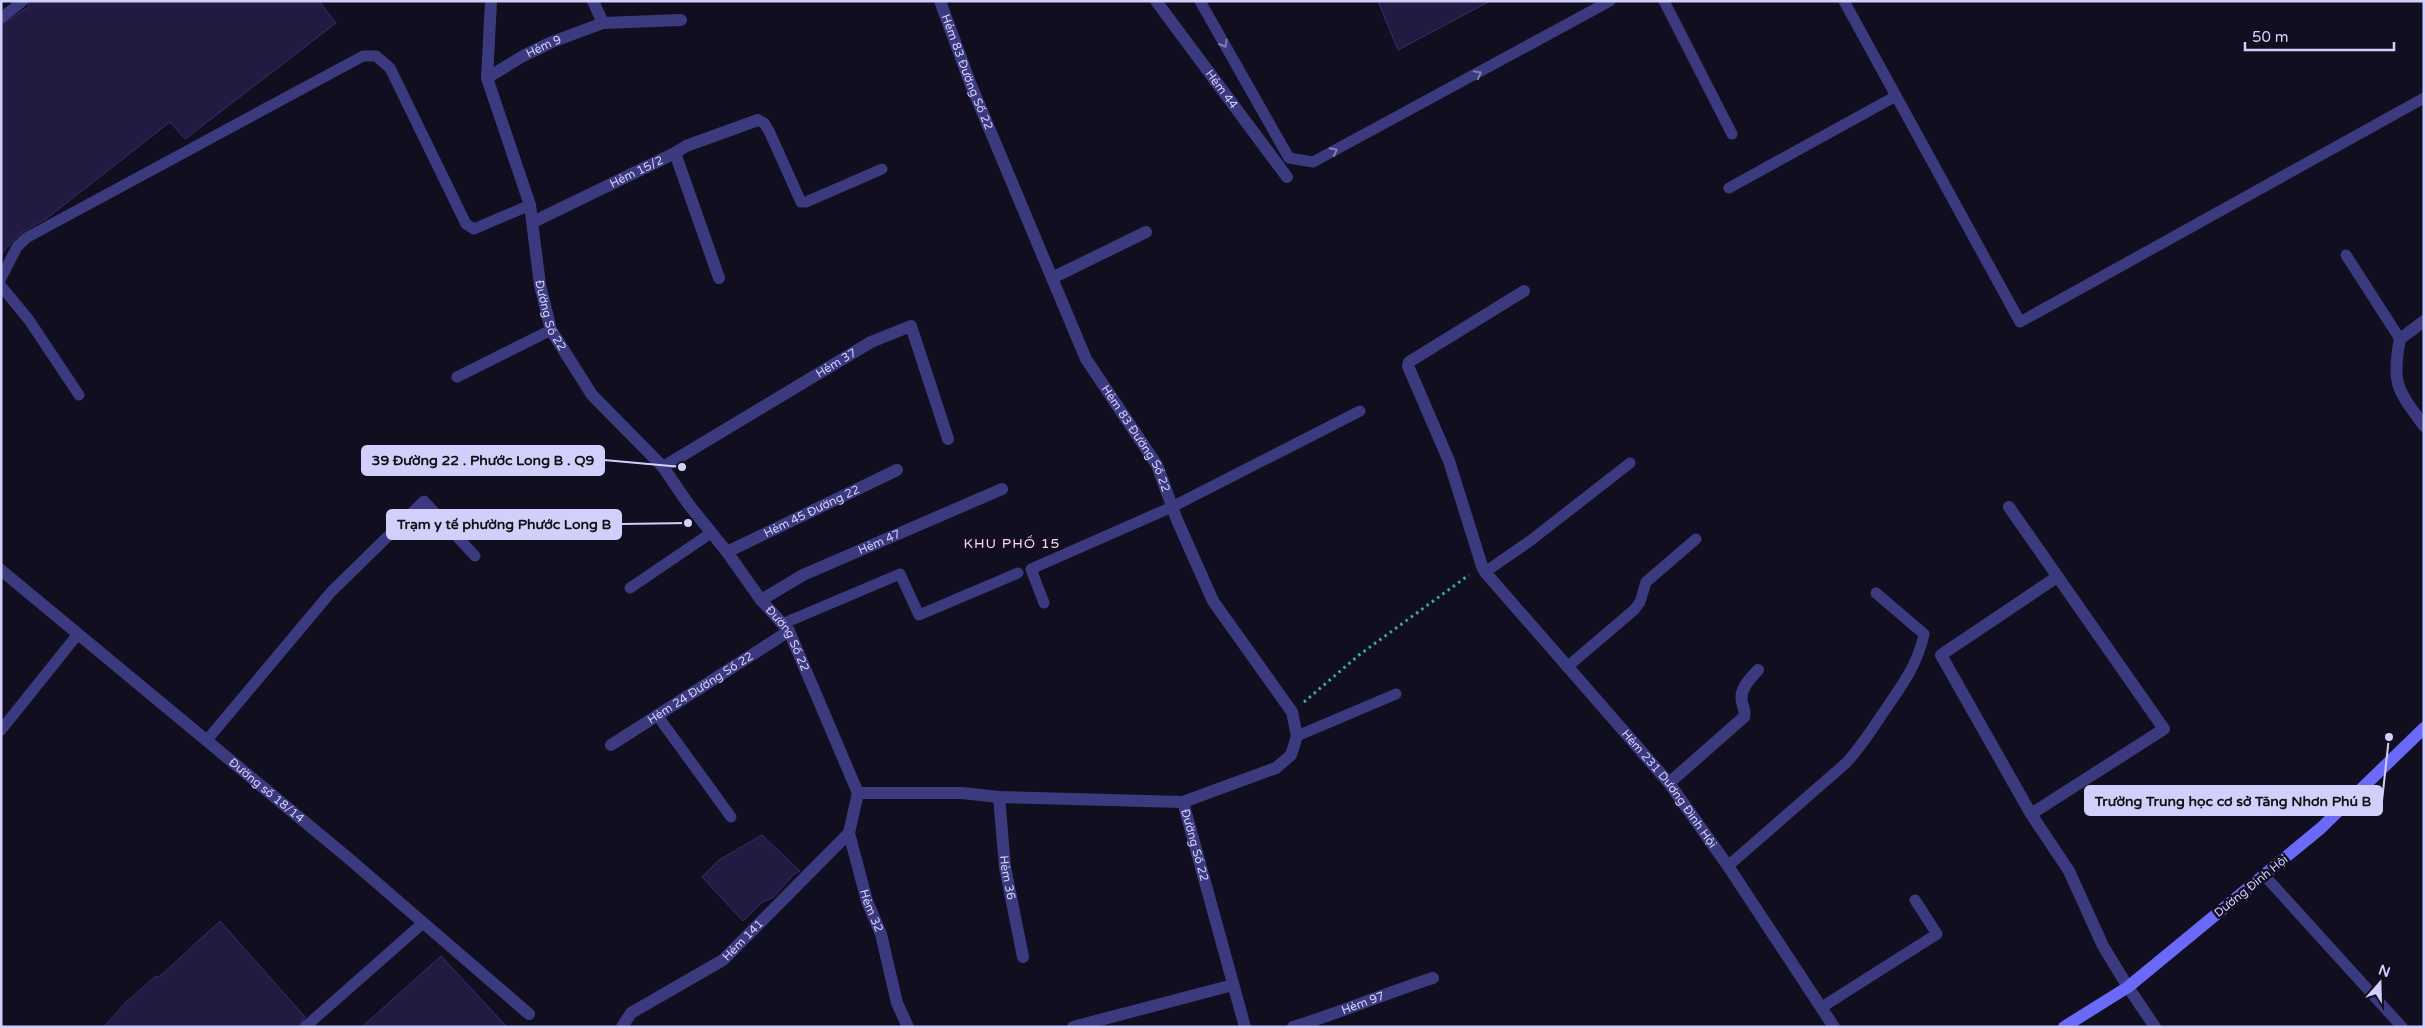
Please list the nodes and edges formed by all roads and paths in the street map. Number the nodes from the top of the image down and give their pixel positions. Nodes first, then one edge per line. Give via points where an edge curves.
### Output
1 (23, 1) edge
2 (491, 1) edge
3 (593, 1) edge
4 (940, 1) edge
5 (1156, 1) edge
6 (1200, 1) edge
7 (1610, 1) edge
8 (1664, 1) edge
9 (1844, 1) edge
10 (1, 18) edge
11 (681, 20) dead end
12 (603, 23) junction
13 (487, 78) junction
14 (1896, 96) junction
15 (2424, 98) edge
16 (758, 120) joint
17 (1732, 134) dead end
18 (675, 153) junction
19 (882, 169) dead end
20 (1287, 177) dead end
21 (1729, 188) dead end
22 (530, 205) junction
23 (533, 222) junction
24 (1146, 232) dead end
25 (2346, 255) dead end
26 (1, 278) edge
27 (719, 278) dead end
28 (1052, 278) junction
29 (1, 286) edge
30 (1524, 291) dead end
31 (2424, 321) edge
32 (551, 330) junction
33 (2400, 339) junction
34 (457, 377) dead end
35 (79, 395) dead end
36 (1360, 411) dead end
37 (2424, 426) edge
38 (948, 439) dead end
39 (1630, 463) dead end
40 (663, 467) junction
41 (897, 470) dead end
42 (1002, 488) dead end
43 (1172, 507) junction
44 (2009, 507) dead end
45 (711, 533) junction
46 (1696, 539) dead end
47 (727, 552) junction
48 (475, 556) dead end
49 (1484, 569) junction
50 (1, 570) edge
51 (1018, 573) dead end
52 (2057, 577) junction
53 (630, 588) dead end
54 (1876, 593) dead end
55 (761, 600) junction
56 (1044, 604) dead end
57 (786, 628) junction
58 (78, 634) junction
59 (1567, 667) junction
60 (1758, 670) dead end
61 (1396, 694) dead end
62 (1292, 712) junction
63 (656, 715) junction
64 (2424, 728) edge
65 (1, 730) edge
66 (1297, 736) junction
67 (206, 740) junction
68 (611, 744) dead end
69 (1669, 784) junction
70 (858, 793) junction
71 (999, 797) junction
72 (1183, 802) junction
73 (2031, 814) junction
74 (731, 817) dead end
75 (849, 833) junction
76 (1728, 866) junction
77 (2264, 875) junction
78 (1914, 900) dead end
79 (423, 923) junction
80 (1023, 957) dead end
81 (1433, 978) dead end
82 (1233, 985) junction
83 (2128, 987) junction
84 (1822, 1007) junction
85 (529, 1014) dead end
86 (1098, 1024) edge
87 (305, 1027) edge
88 (622, 1027) edge
89 (908, 1027) edge
90 (1073, 1027) edge
91 (1245, 1027) edge
92 (1293, 1027) edge
93 (1834, 1027) edge
94 (2064, 1027) edge
95 (2155, 1027) edge
96 (2402, 1027) edge

1 - 10 lane
2 - 13 street, Đường Số 22
3 - 12 street
4 - 28 street, Hẻm 83 Đường Số 22 via 971,85
5 - 20 street, Hẻm 44
6 -> 7 lane via 1289,158 1313,162
8 - 17 lane
9 - 14 lane
11 - 12 street, Hẻm 9
12 - 13 street, Hẻm 9 via 552,42
13 - 22 street, Đường Số 22
14 - 15 lane via 2020,322
14 - 21 lane
16 - 18 street
16 - 19 lane via 764,123 773,138 801,202
18 - 23 street, Hẻm 15/2
18 - 27 street, Hẻm 15/2
22 - 23 street, Đường Số 22
22 - 26 lane via 484,227 474,229 466,224 390,68 376,56 363,56 26,238 17,247
23 - 32 street, Đường Số 22 via 540,285
24 - 28 street
25 - 33 lane
28 - 43 street, Hẻm 83 Đường Số 22 via 1086,359 1157,465
29 - 35 lane via 29,320
30 - 49 street via 1409,362 1408,366 1449,461
31 - 33 street
32 - 34 lane
32 - 40 street, Đường Số 22 via 592,395
33 - 37 street via 2395,365 2399,391
36 - 43 lane
38 - 40 street, Hẻm 37 via 912,326 871,342
39 - 49 lane via 1530,541
40 - 45 street, Đường Số 22
41 - 47 street, Hẻm 45 Đường 22
42 - 55 street, Hẻm 47 via 803,575
43 - 56 lane via 1031,569
43 - 62 street, Hẻm 83 Đường Số 22 via 1213,601
44 - 52 street
45 - 47 street, Đường Số 22
45 - 53 lane
46 - 59 lane via 1646,582 1634,610
47 - 55 street, Đường Số 22
48 - 67 lane via 424,501 331,592
49 - 59 street, Hẻm 231 Dương Đình Hội
49 - 62 path via 1359,655
50 - 58 street, Đường số 18/14
51 - 57 lane via 919,615 900,574
52 - 73 street via 1941,655
52 - 73 street via 2164,729
54 - 76 lane via 1924,634 1912,672 1860,748 1846,763
55 - 57 street, Đường Số 22
57 - 63 street, Hẻm 24 Đường Số 22
57 - 70 street, Đường Số 22
58 - 65 lane
58 - 67 street, Đường số 18/14
59 - 69 street, Hẻm 231 Dương Đình Hội
60 - 69 street via 1743,688 1744,717
61 - 66 lane
62 - 66 street, Hẻm 83 Đường Số 22
63 - 68 street, Hẻm 24 Đường Số 22
63 - 74 lane
64 - 77 street, Dương Đình Hội via 2321,828
66 - 72 street via 1291,755 1276,768
67 - 79 street, Đường số 18/14
69 - 76 street, Hẻm 231 Dương Đình Hội
70 - 71 street, Đường Số 22 via 962,793
70 - 75 street, Hẻm 32
71 - 72 street, Đường Số 22
71 - 80 street, Hẻm 36 via 1005,867
72 - 82 street, Đường Số 22
73 - 83 street via 2070,871 2103,946
75 - 88 street, Hẻm 141 via 723,960 631,1013
75 - 89 street, Hẻm 32 via 867,901 881,934 897,1003
76 - 84 street, Hẻm 231 Dương Đình Hội
77 - 83 street, Dương Đình Hội
77 - 96 lane
78 - 84 lane via 1937,934
79 - 85 street, Đường số 18/14
79 - 87 lane
81 - 92 street, Hẻm 97
82 - 86 street
82 - 91 street, Đường Số 22
83 - 94 street, Dương Đình Hội
83 - 95 street
84 - 93 street, Hẻm 231 Dương Đình Hội
86 - 90 street

